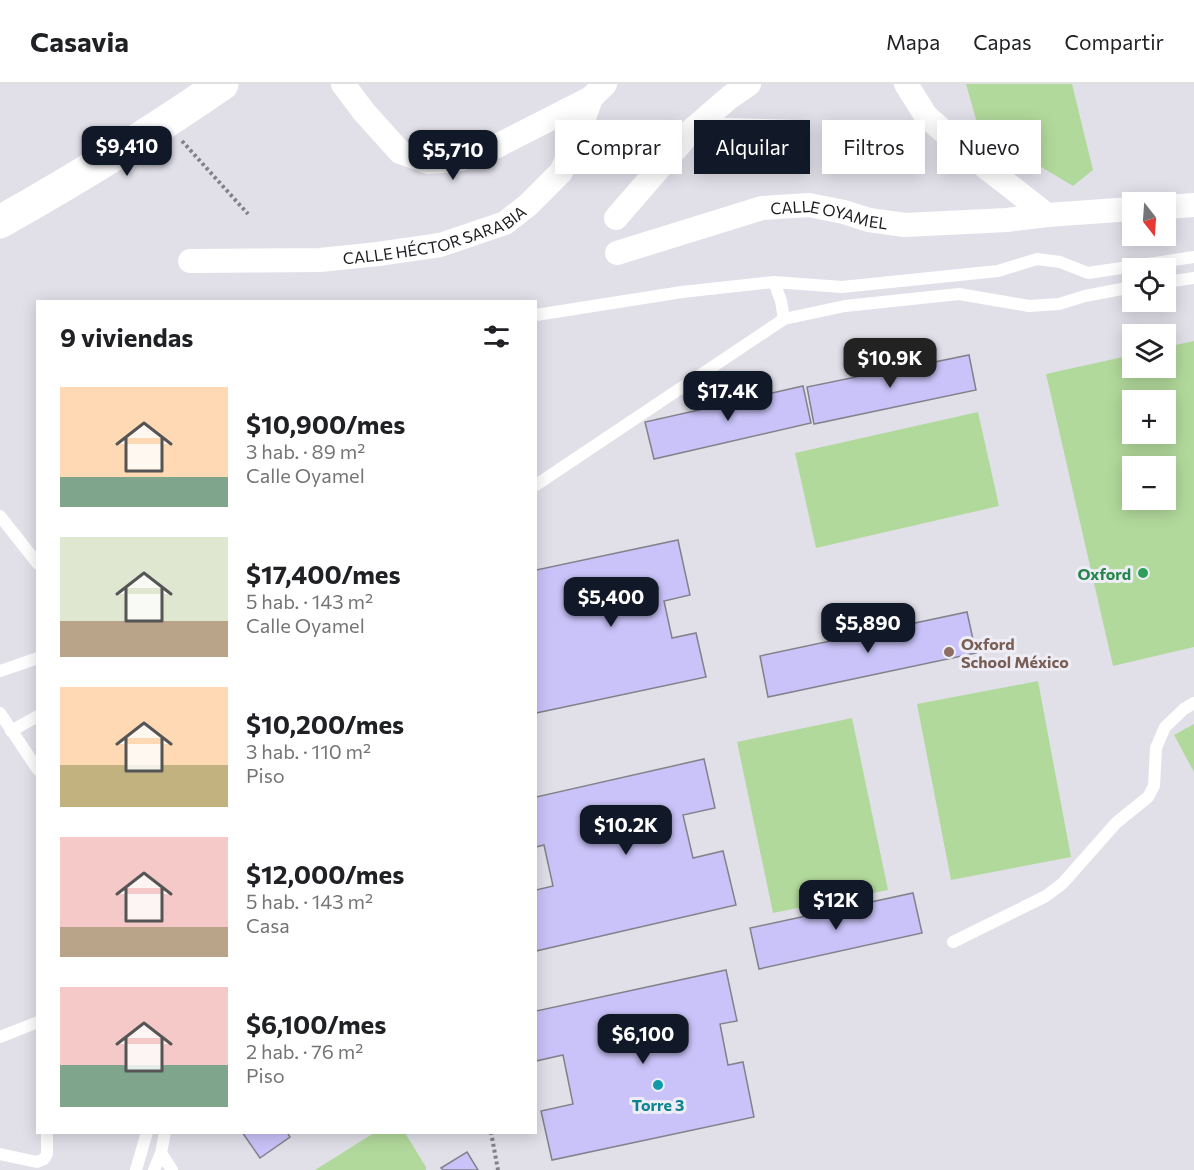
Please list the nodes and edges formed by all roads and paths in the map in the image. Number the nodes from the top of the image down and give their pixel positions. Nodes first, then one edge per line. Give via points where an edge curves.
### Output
1 (222, 84) edge
2 (343, 84) edge
3 (749, 84) edge
4 (906, 84) edge
5 (594, 89) edge
6 (165, 123) junction
7 (693, 129) joint
8 (1194, 205) edge
9 (1176, 206) edge
10 (1122, 210) edge
11 (248, 214) dead end
12 (1047, 215) junction
13 (616, 218) dead end
14 (0, 222) edge
15 (617, 254) dead end
16 (1194, 257) edge
17 (190, 261) dead end
18 (1088, 273) junction
19 (1194, 278) edge
20 (1176, 281) edge
21 (774, 282) junction
22 (1122, 289) edge
23 (1085, 296) junction
24 (537, 315) edge
25 (784, 319) junction
26 (537, 483) edge
27 (0, 516) edge
28 (36, 561) edge
29 (36, 659) edge
30 (0, 671) edge
31 (1194, 703) edge
32 (0, 713) edge
33 (36, 717) edge
34 (11, 730) junction
35 (34, 757) edge
36 (953, 942) dead end
37 (36, 1023) edge
38 (0, 1037) edge
39 (47, 1134) edge
40 (146, 1134) edge
41 (165, 1134) edge
42 (491, 1134) edge
43 (161, 1153) junction
44 (0, 1154) edge
45 (136, 1170) edge
46 (154, 1170) edge
47 (172, 1170) edge
48 (498, 1170) edge

1 - 6 street
2 - 5 street via 400,152 428,162 483,153
3 - 7 street
4 - 12 street via 926,116
5 - 17 street, CALLE HÉCTOR SARABIA via 561,172 505,223 440,245 378,255 320,260
6 - 11 path
6 - 14 street
7 - 13 street
8 - 9 street
10 - 12 street, CALLE OYAMEL
12 - 15 street, CALLE OYAMEL via 905,225 809,205 762,208
16 - 18 lane
18 - 21 lane via 1060,262 1037,260 998,271 842,288
18 - 23 lane
19 - 20 lane
21 - 24 lane
21 - 25 lane
22 - 23 lane
23 - 25 lane via 1059,304 1029,306 959,294 845,306
25 - 26 lane
27 - 28 lane
29 - 30 lane
31 - 36 lane via 1165,727 1156,748 1154,786 1148,797 1116,823 1063,883 1046,896
32 - 34 lane
33 - 34 lane
34 - 35 lane
37 - 38 lane
39 - 44 lane via 47,1155 37,1162
40 - 45 lane
41 - 43 lane
42 - 48 path
43 - 46 lane
43 - 47 lane

